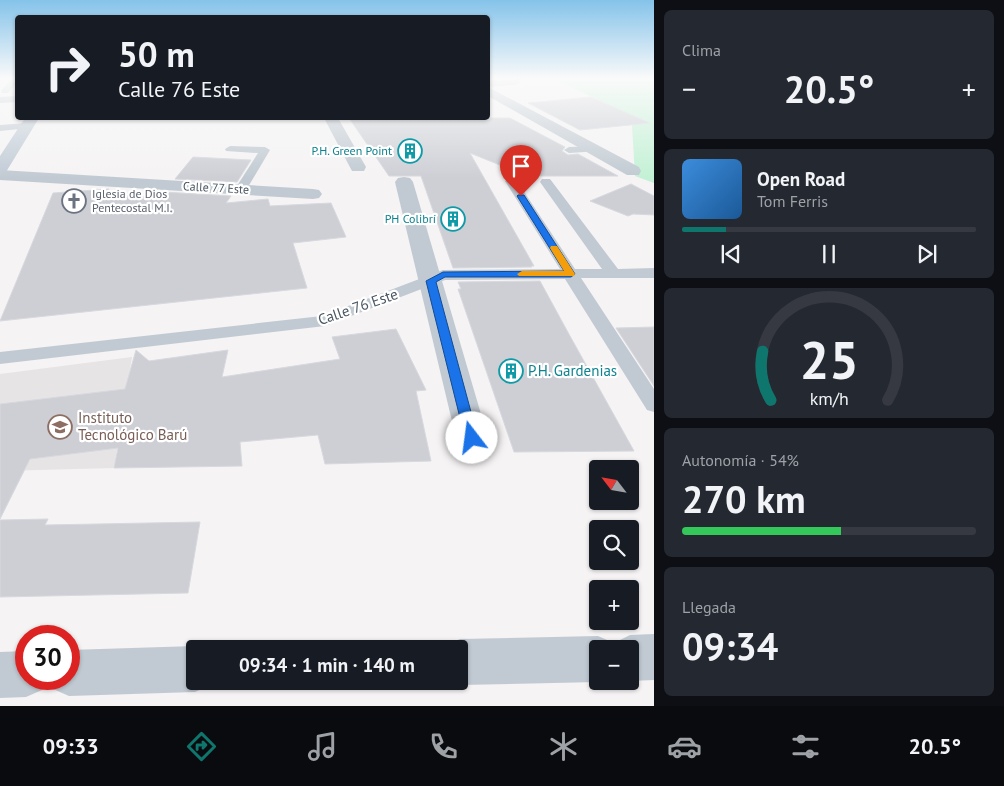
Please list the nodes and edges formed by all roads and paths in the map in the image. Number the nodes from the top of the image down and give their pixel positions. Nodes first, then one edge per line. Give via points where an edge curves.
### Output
1 (526, 112) edge
2 (332, 120) edge
3 (29, 122) edge
4 (0, 128) edge
5 (230, 148) dead end
6 (594, 149) junction
7 (569, 150) dead end
8 (358, 167) dead end
9 (0, 168) edge
10 (633, 171) dead end
11 (0, 175) edge
12 (511, 181) dead end
13 (404, 182) dead end
14 (546, 182) dead end
15 (241, 189) junction
16 (313, 194) dead end
17 (654, 273) edge
18 (571, 274) junction
19 (614, 274) junction
20 (430, 281) junction
21 (0, 358) edge
22 (654, 406) edge
23 (472, 438) dead end
24 (654, 657) edge
25 (639, 658) edge
26 (589, 659) edge
27 (468, 662) edge
28 (186, 669) edge
29 (80, 673) edge
30 (15, 674) edge
31 (0, 675) edge

1 - 6 street
2 - 8 street
3 - 4 lane
3 - 9 main road
5 - 15 lane via 265,150
6 - 7 lane
6 - 10 street
11 - 15 street, Calle 77 Este
12 - 18 lane
13 - 20 street
14 - 19 lane
15 - 16 street, Calle 77 Este
17 - 19 lane, Calle 76 Este
18 - 19 lane, Calle 76 Este
18 - 20 lane, Calle 76 Este via 443,275
18 - 22 lane
20 - 21 lane, Calle 76 Este via 325,321
20 - 23 street
24 - 25 street
26 - 27 street
28 - 29 street
30 - 31 street

